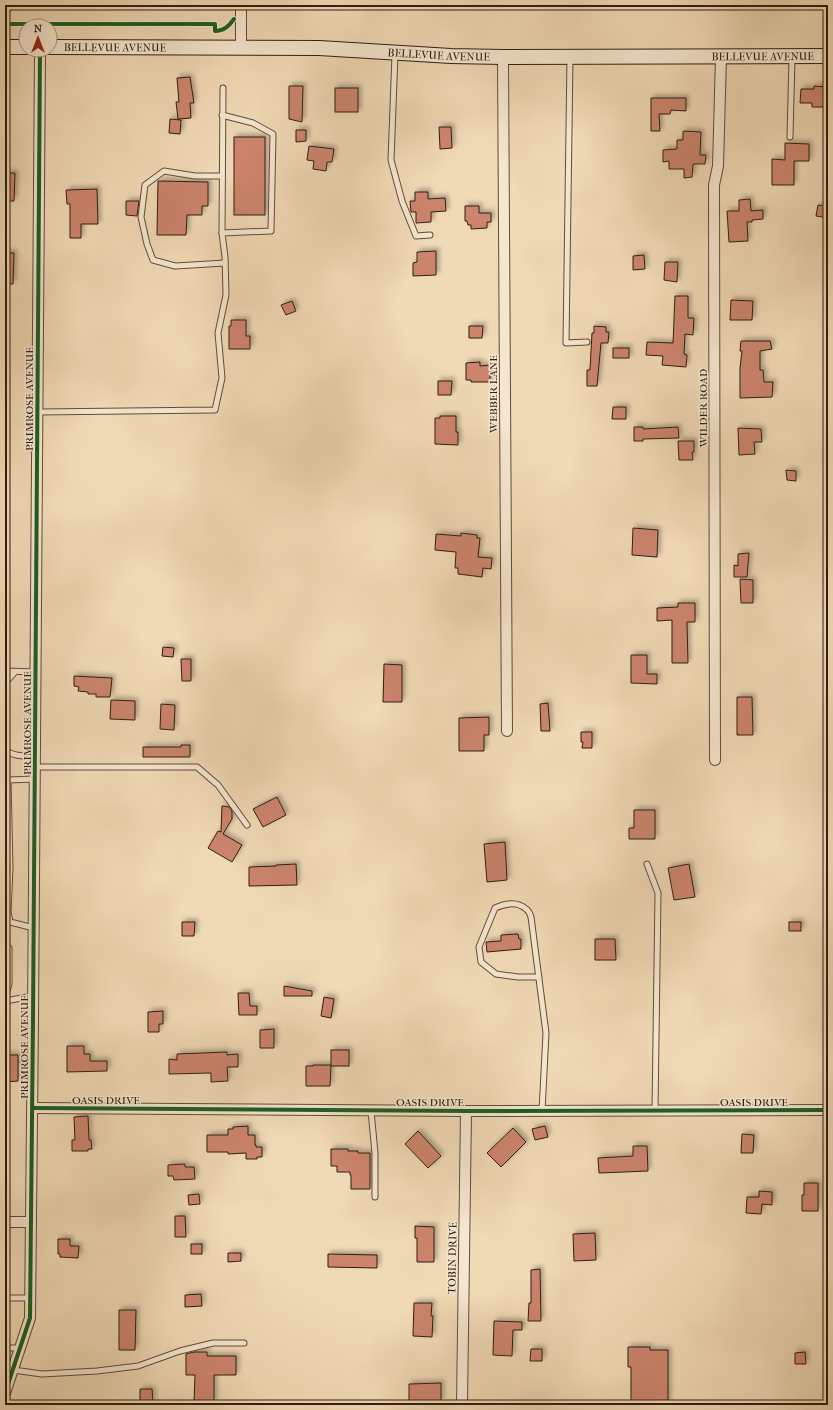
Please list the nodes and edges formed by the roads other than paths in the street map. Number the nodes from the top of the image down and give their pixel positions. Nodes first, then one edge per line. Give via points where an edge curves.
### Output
1 (241, 5) edge
2 (5, 47) edge
3 (18, 47) edge
4 (58, 47) edge
5 (241, 48) junction
6 (395, 53) junction
7 (792, 56) junction
8 (828, 56) edge
9 (503, 57) junction
10 (570, 57) junction
11 (721, 57) junction
12 (40, 58) edge
13 (223, 88) dead end
14 (222, 115) junction
15 (790, 137) dead end
16 (222, 176) junction
17 (222, 233) junction
18 (430, 236) dead end
19 (225, 263) junction
20 (587, 342) dead end
21 (38, 412) junction
22 (5, 671) edge
23 (15, 672) junction
24 (36, 672) junction
25 (5, 683) edge
26 (507, 731) dead end
27 (5, 749) edge
28 (716, 760) dead end
29 (35, 762) junction
30 (35, 779) junction
31 (6, 780) edge
32 (247, 825) dead end
33 (647, 864) dead end
34 (34, 928) junction
35 (9, 948) dead end
36 (539, 977) junction
37 (34, 996) junction
38 (5, 997) edge
39 (5, 1001) edge
40 (33, 1108) junction
41 (828, 1110) edge
42 (371, 1111) junction
43 (542, 1111) junction
44 (655, 1111) junction
45 (466, 1112) junction
46 (376, 1197) dead end
47 (5, 1222) edge
48 (31, 1222) junction
49 (5, 1298) edge
50 (30, 1298) junction
51 (244, 1343) dead end
52 (5, 1348) edge
53 (20, 1348) junction
54 (12, 1370) junction
55 (5, 1393) edge
56 (462, 1404) edge

1 - 5 street
2 - 3 street
4 - 5 street, BELLEVUE AVENUE
5 - 6 street, BELLEVUE AVENUE via 319,48
6 - 9 street, BELLEVUE AVENUE
6 - 18 lane via 391,160 402,201 416,236
7 - 8 street, BELLEVUE AVENUE
7 - 11 street, BELLEVUE AVENUE
7 - 15 lane
9 - 10 street, BELLEVUE AVENUE
9 - 26 street, WEBBER LANE
10 - 11 street, BELLEVUE AVENUE
10 - 20 lane via 566,343
11 - 28 street, WILDER ROAD via 718,166 714,185
12 - 21 street, PRIMROSE AVENUE
13 - 14 lane
14 - 16 lane
14 - 17 lane via 253,123 273,134 271,231
16 - 17 lane
16 - 19 lane via 195,176 164,171 145,185 141,217 153,260 175,266
17 - 19 lane
19 - 21 lane via 226,295 218,333 222,378 215,410
21 - 24 street, PRIMROSE AVENUE
22 - 23 lane
23 - 24 lane
23 - 25 lane
24 - 29 street, PRIMROSE AVENUE
27 - 29 lane
29 - 30 street, PRIMROSE AVENUE
29 - 32 lane via 197,767 218,785
30 - 31 lane
30 - 34 street, PRIMROSE AVENUE
31 - 34 lane via 10,868 8,912 10,922
33 - 44 lane via 658,893
34 - 37 street, PRIMROSE AVENUE
35 - 38 lane via 9,984
36 - 36 lane via 531,917 526,908 515,904 504,904 495,908 479,948 481,962 496,974
36 - 43 lane via 546,1033
37 - 39 lane
37 - 40 street, PRIMROSE AVENUE
40 - 42 street, OASIS DRIVE
40 - 48 street, PRIMROSE AVENUE
41 - 44 street, OASIS DRIVE
42 - 45 street, OASIS DRIVE
42 - 46 lane
43 - 44 street, OASIS DRIVE
43 - 45 street, OASIS DRIVE
45 - 56 street, TOBIN DRIVE
47 - 48 street
48 - 50 street, PRIMROSE AVENUE
49 - 50 lane
50 - 53 street, PRIMROSE AVENUE via 30,1318
51 - 54 lane via 213,1343 180,1351 138,1366 42,1374
52 - 53 lane
53 - 54 street, PRIMROSE AVENUE
54 - 55 street, PRIMROSE AVENUE

